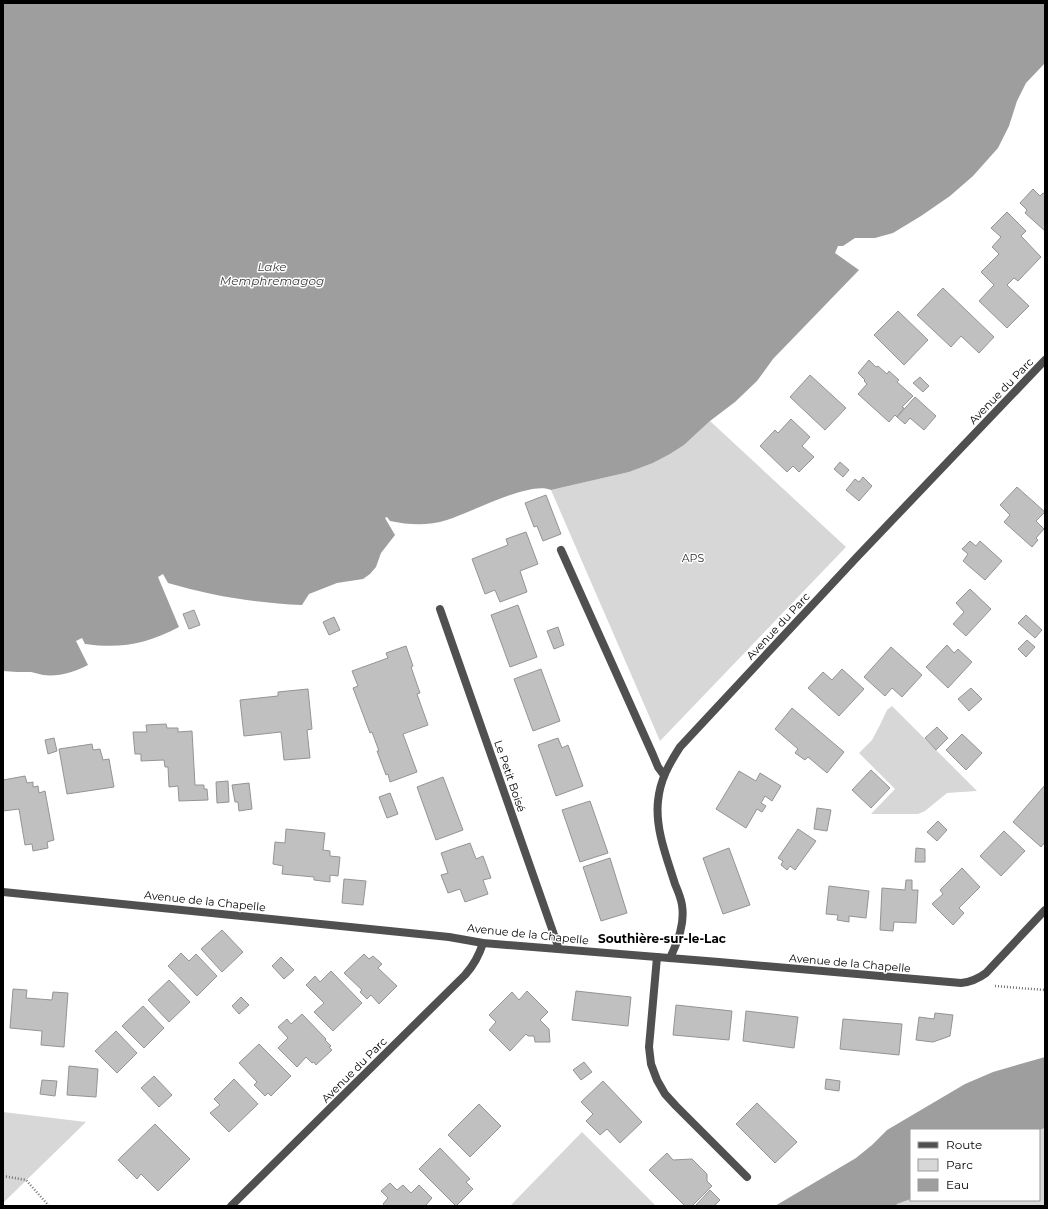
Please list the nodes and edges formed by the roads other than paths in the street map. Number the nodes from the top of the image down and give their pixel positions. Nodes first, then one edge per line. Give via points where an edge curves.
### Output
1 (1045, 360) edge
2 (561, 550) dead end
3 (440, 610) dead end
4 (664, 775) junction
5 (3, 892) edge
6 (1045, 910) edge
7 (483, 943) junction
8 (559, 949) junction
9 (657, 957) junction
10 (670, 958) junction
11 (747, 1178) dead end
12 (231, 1206) edge

1 - 4 street, Avenue du Parc via 680,747
2 - 4 street via 658,767
3 - 8 street, Le Petit Boisé
4 - 10 street, Avenue du Parc via 658,801 658,821 682,904 681,932
5 - 7 street, Avenue de la Chapelle via 449,937
6 - 10 street, Avenue de la Chapelle via 986,973 970,982
7 - 8 street, Avenue de la Chapelle
7 - 12 street, Avenue du Parc via 476,960 465,975
8 - 9 street, Avenue de la Chapelle
9 - 10 street, Avenue de la Chapelle
9 - 11 street via 650,1047 651,1064 657,1080 676,1106

